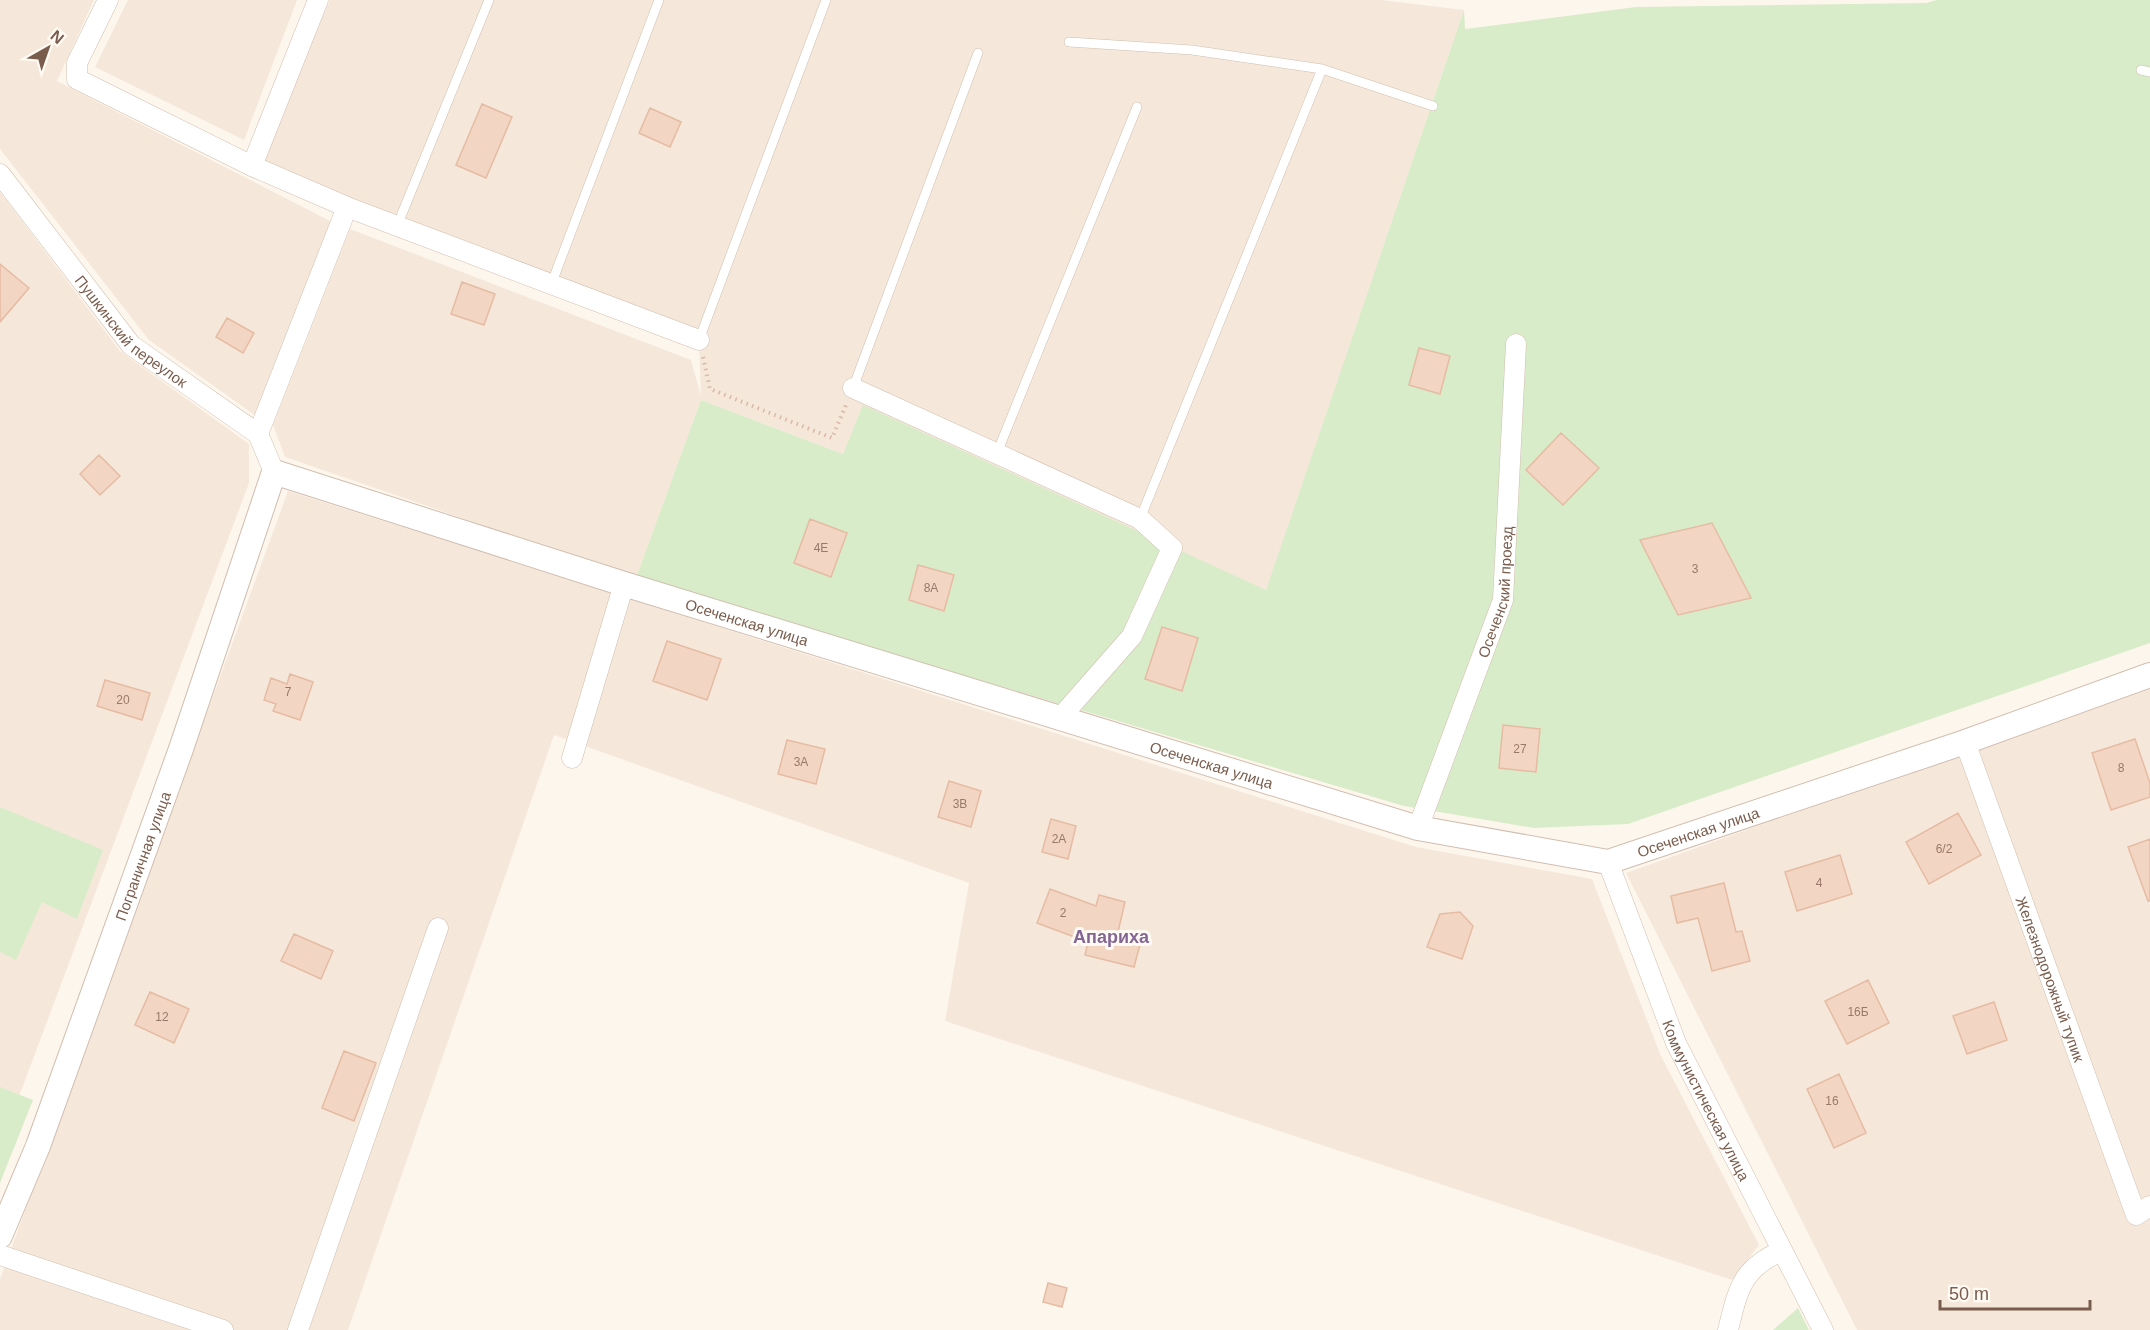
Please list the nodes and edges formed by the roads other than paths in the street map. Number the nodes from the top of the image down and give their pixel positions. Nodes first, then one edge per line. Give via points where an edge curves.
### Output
1 (108, 0) edge
2 (318, 0) edge
3 (489, 0) edge
4 (659, 0) edge
5 (826, 0) edge
6 (1069, 42) dead end
7 (978, 53) dead end
8 (1323, 69) junction
9 (1433, 106) dead end
10 (1137, 107) dead end
11 (252, 166) junction
12 (0, 174) edge
13 (347, 207) junction
14 (397, 226) junction
15 (550, 285) junction
16 (699, 340) joint
17 (1516, 344) dead end
18 (853, 388) joint
19 (258, 434) junction
20 (997, 453) junction
21 (274, 472) junction
22 (1140, 519) junction
23 (624, 584) junction
24 (2150, 675) edge
25 (1060, 718) junction
26 (1965, 742) junction
27 (572, 758) dead end
28 (1418, 828) junction
29 (1608, 862) junction
30 (438, 928) dead end
31 (2143, 1210) edge
32 (0, 1236) edge
33 (1781, 1251) junction
34 (0, 1255) edge
35 (223, 1330) edge
36 (298, 1330) edge
37 (1728, 1330) edge
38 (1823, 1330) edge

1 - 11 street via 77,63 77,79
2 - 11 street
3 - 14 lane
4 - 15 lane
5 - 16 lane
6 - 8 lane via 1192,50
7 - 18 lane
8 - 9 lane
8 - 22 lane
10 - 20 lane
11 - 13 street
12 - 19 street, Пушкинский переулок via 131,345
13 - 14 street
13 - 19 street
14 - 15 street
15 - 16 street
17 - 28 street, Осеченский проезд via 1503,600
18 - 20 street
19 - 21 street
20 - 22 street
21 - 23 street, Осеченская улица
21 - 32 street, Пограничная улица via 177,760 38,1146
22 - 25 street via 1172,548 1132,636
23 - 25 street, Осеченская улица
23 - 27 street
24 - 26 street, Осеченская улица
25 - 28 street, Осеченская улица
26 - 29 street, Осеченская улица
26 - 31 street, Железнодорожный тупик
28 - 29 street, Осеченская улица
29 - 33 street, Коммунистическая улица via 1676,1043
30 - 36 street
33 - 37 street via 1749,1272 1738,1291
33 - 38 street, Коммунистическая улица
34 - 35 street

